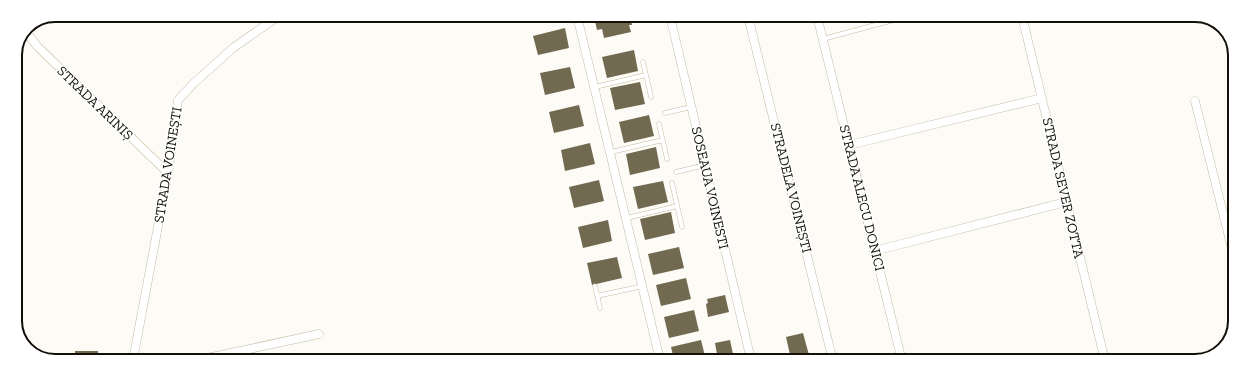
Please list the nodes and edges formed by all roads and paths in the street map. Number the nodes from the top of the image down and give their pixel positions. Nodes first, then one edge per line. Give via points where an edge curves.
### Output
1 (270, 22) edge
2 (579, 22) edge
3 (671, 22) edge
4 (749, 22) edge
5 (819, 22) edge
6 (885, 22) edge
7 (1023, 22) edge
8 (29, 36) edge
9 (823, 37) junction
10 (643, 62) dead end
11 (646, 75) junction
12 (595, 86) junction
13 (651, 97) dead end
14 (1042, 98) junction
15 (1195, 101) dead end
16 (691, 107) junction
17 (665, 113) dead end
18 (659, 124) dead end
19 (663, 140) junction
20 (849, 145) junction
21 (611, 152) junction
22 (667, 159) dead end
23 (705, 164) junction
24 (676, 172) dead end
25 (168, 173) junction
26 (672, 183) dead end
27 (1066, 202) junction
28 (677, 206) junction
29 (627, 218) junction
30 (682, 226) dead end
31 (1228, 233) edge
32 (874, 251) junction
33 (595, 286) dead end
34 (643, 286) junction
35 (597, 296) junction
36 (600, 308) dead end
37 (319, 334) dead end
38 (134, 354) edge
39 (231, 354) edge
40 (659, 354) edge
41 (750, 354) edge
42 (832, 354) edge
43 (900, 354) edge
44 (1102, 354) edge

1 - 25 street, STRADA VOINEȘTI via 233,48 178,100
2 - 12 street
3 - 16 street, SOSEAUA VOINESTI
4 - 42 street, STRADELA VOINEȘTI
5 - 9 street, STRADA ALECU DONICI
6 - 9 lane
7 - 14 street, STRADA SEVER ZOTTA
8 - 25 street, STRADA ARINIȘ
9 - 20 street, STRADA ALECU DONICI
10 - 11 lane
11 - 12 lane
11 - 13 lane
12 - 21 street
14 - 20 street
14 - 27 street, STRADA SEVER ZOTTA
15 - 31 street
16 - 17 lane
16 - 23 street, SOSEAUA VOINESTI
18 - 19 lane
19 - 21 lane
19 - 22 lane
20 - 32 street, STRADA ALECU DONICI
21 - 29 street
23 - 24 lane
23 - 41 street, SOSEAUA VOINESTI
25 - 38 street, STRADA VOINEȘTI
26 - 28 lane
27 - 32 street
27 - 44 street, STRADA SEVER ZOTTA
28 - 29 lane
28 - 30 lane
29 - 34 street
32 - 43 street, STRADA ALECU DONICI
33 - 35 lane
34 - 35 lane
34 - 40 street
35 - 36 lane
37 - 39 street

